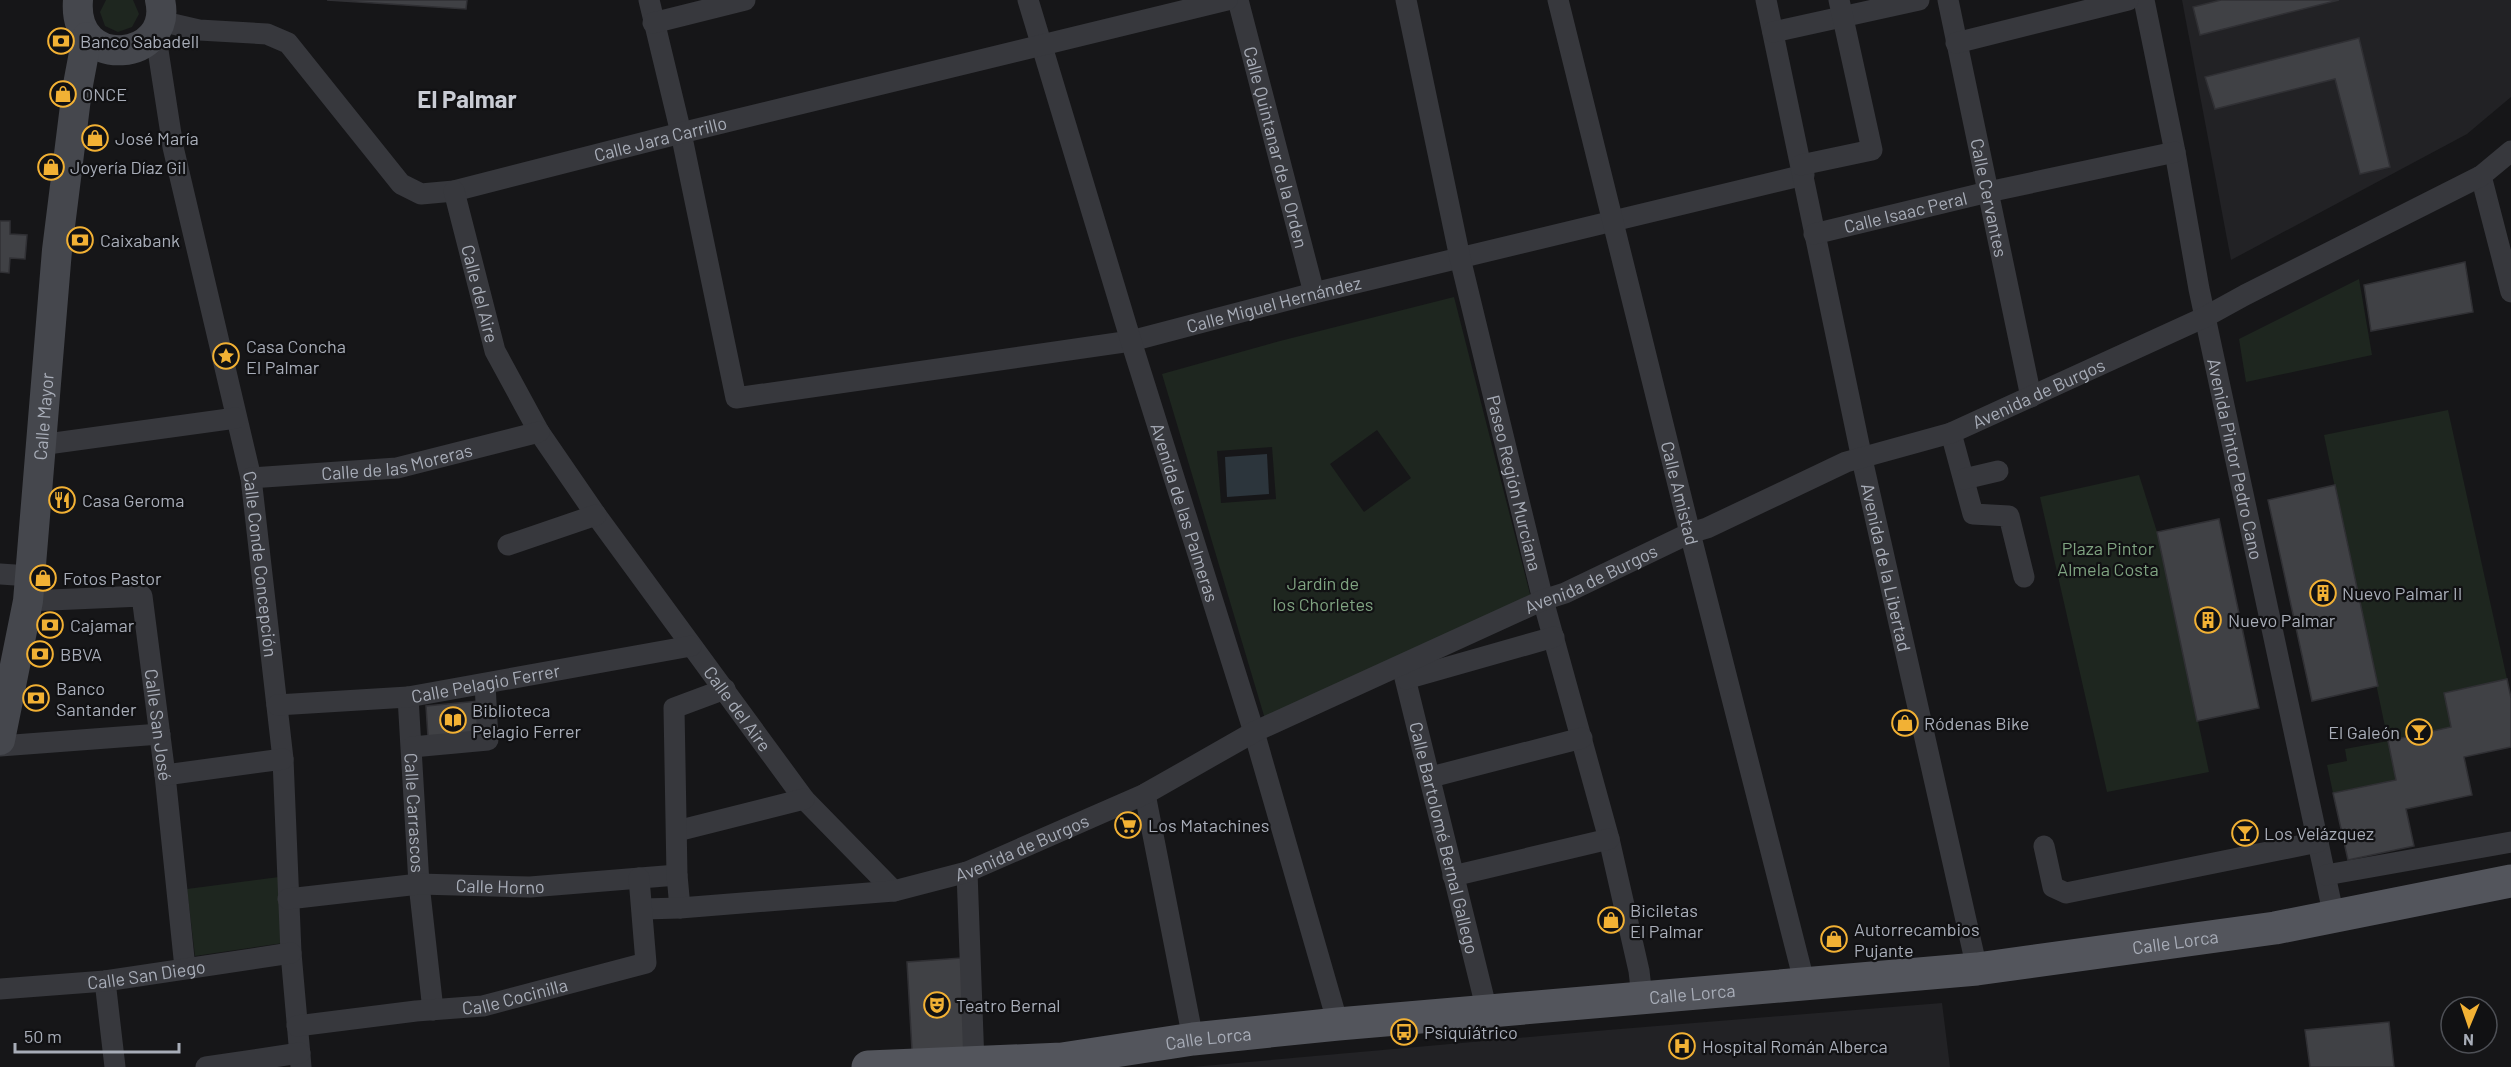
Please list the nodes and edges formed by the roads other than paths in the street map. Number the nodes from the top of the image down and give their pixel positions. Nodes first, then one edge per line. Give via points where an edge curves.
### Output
1 (78, 0) edge
2 (649, 0) edge
3 (746, 0) edge
4 (1028, 0) edge
5 (1227, 0) edge
6 (1238, 0) edge
7 (1406, 0) edge
8 (1558, 0) edge
9 (1766, 0) edge
10 (1919, 0) edge
11 (1948, 0) edge
12 (2128, 0) edge
13 (2144, 0) edge
14 (1841, 9) edge
15 (653, 23) junction
16 (146, 30) edge
17 (1773, 32) junction
18 (87, 37) junction
19 (1956, 43) junction
20 (1041, 45) junction
21 (77, 90) junction
22 (681, 133) junction
23 (2511, 151) edge
24 (2175, 152) junction
25 (1802, 170) junction
26 (2481, 176) junction
27 (454, 191) junction
28 (1988, 192) junction
29 (1612, 220) junction
30 (1814, 234) junction
31 (1460, 258) junction
32 (2511, 292) edge
33 (1314, 293) junction
34 (2205, 317) junction
35 (1131, 341) junction
36 (2031, 398) junction
37 (236, 418) junction
38 (539, 432) junction
39 (1951, 433) junction
40 (40, 445) junction
41 (1862, 459) junction
42 (1998, 471) dead end
43 (250, 478) junction
44 (1964, 479) junction
45 (596, 515) junction
46 (1690, 533) junction
47 (508, 545) dead end
48 (0, 574) edge
49 (2024, 576) dead end
50 (29, 589) junction
51 (1544, 600) junction
52 (1554, 637) junction
53 (691, 646) junction
54 (1404, 673) junction
55 (486, 684) junction
56 (725, 689) junction
57 (408, 697) junction
58 (277, 705) junction
59 (1254, 732) junction
60 (160, 734) junction
61 (1582, 738) junction
62 (0, 740) edge
63 (0, 746) edge
64 (412, 747) junction
65 (283, 759) junction
66 (165, 775) junction
67 (1431, 777) junction
68 (1145, 794) junction
69 (804, 799) junction
70 (677, 831) junction
71 (1608, 839) junction
72 (2318, 842) junction
73 (2511, 842) edge
74 (2044, 846) dead end
75 (967, 872) junction
76 (677, 875) junction
77 (2326, 875) junction
78 (1454, 876) junction
79 (639, 878) junction
80 (2511, 881) edge
81 (418, 884) junction
82 (894, 891) junction
83 (288, 900) junction
84 (680, 908) junction
85 (643, 909) junction
86 (2334, 917) junction
87 (291, 953) junction
88 (185, 968) junction
89 (1977, 969) junction
90 (105, 981) junction
91 (1805, 985) junction
92 (0, 989) edge
93 (1642, 998) junction
94 (432, 1010) junction
95 (1487, 1011) junction
96 (1338, 1024) junction
97 (297, 1026) junction
98 (1193, 1039) junction
99 (300, 1060) edge
100 (975, 1064) junction
101 (114, 1067) edge
102 (207, 1067) edge
103 (868, 1067) edge

1 - 18 street via 80,26
2 - 15 street
3 - 15 street
4 - 20 street, Avenida de las Palmeras
5 - 20 street, Calle Jara Carrillo
6 - 33 street, Calle Quintanar de la Orden
7 - 31 street, Paseo Región Murciana
8 - 29 street, Calle Amistad
9 - 17 street, Avenida de la Libertad
10 - 14 street
11 - 19 street, Calle Cervantes
12 - 19 street
13 - 24 street, Avenida Pintor Pedro Cano
14 - 17 street
14 - 25 street via 1872,150
15 - 22 street
16 - 18 street via 99,46
16 - 21 street
16 - 27 street, Calle Jara Carrillo via 267,34 288,43 401,184 421,194
16 - 37 street, Calle Conde Concepción via 163,71 173,147
17 - 25 street, Avenida de la Libertad
18 - 21 street, Calle Mayor
19 - 28 street, Calle Cervantes
20 - 22 street, Calle Jara Carrillo
20 - 35 street, Avenida de las Palmeras
21 - 40 street, Calle Mayor via 57,250
22 - 27 street, Calle Jara Carrillo
22 - 35 street, Calle Miguel Hernández via 736,398
23 - 26 street, Avenida de Burgos
24 - 28 street, Calle Isaac Peral
24 - 34 street, Avenida Pintor Pedro Cano
25 - 29 street, Calle Miguel Hernández
25 - 30 street, Avenida de la Libertad
26 - 32 street
26 - 34 street, Avenida de Burgos
27 - 38 street, Calle del Aire via 495,351
28 - 30 street, Calle Isaac Peral
28 - 36 street, Calle Cervantes
29 - 31 street, Calle Miguel Hernández
29 - 46 street, Calle Amistad
30 - 41 street, Avenida de la Libertad
31 - 33 street, Calle Miguel Hernández
31 - 51 street, Paseo Región Murciana
33 - 35 street, Calle Miguel Hernández
34 - 36 street, Avenida de Burgos
34 - 72 street, Avenida Pintor Pedro Cano
35 - 59 street, Avenida de las Palmeras
36 - 39 street, Avenida de Burgos
37 - 40 street
37 - 43 street, Calle Conde Concepción
38 - 43 street, Calle de las Moreras via 397,468
38 - 45 street, Calle del Aire
39 - 41 street, Avenida de Burgos
39 - 44 street
40 - 50 street, Calle Mayor
41 - 46 street, Avenida de Burgos via 1846,462
41 - 89 street, Avenida de la Libertad
42 - 44 street
43 - 58 street, Calle Conde Concepción
44 - 49 street via 1973,514 2009,516
45 - 47 street
45 - 53 street, Calle del Aire
46 - 51 street, Avenida de Burgos via 1565,594
46 - 91 street, Calle Amistad
48 - 50 street
50 - 60 street, Calle San José via 142,596
50 - 62 street, Calle Mayor
51 - 52 street, Paseo Región Murciana
51 - 54 street, Avenida de Burgos
52 - 54 street
52 - 61 street, Paseo Región Murciana
53 - 55 street, Calle Pelagio Ferrer
53 - 56 street, Calle del Aire
54 - 59 street, Avenida de Burgos
54 - 67 street, Calle Bartolomé Bernal Gallego
55 - 57 street, Calle Pelagio Ferrer
55 - 64 street, Calle Carrascos via 488,740
56 - 69 street, Calle del Aire
56 - 70 street via 674,708
57 - 58 street, Calle Pelagio Ferrer
57 - 64 street
58 - 65 street, Calle Conde Concepción
59 - 68 street, Avenida de Burgos
59 - 96 street, Avenida de las Palmeras
60 - 63 street
60 - 66 street, Calle San José
61 - 67 street
61 - 71 street, Paseo Región Murciana
64 - 81 street, Calle Carrascos
65 - 66 street
65 - 83 street, Calle Conde Concepción
66 - 88 street, Calle San José
67 - 78 street, Calle Bartolomé Bernal Gallego
68 - 75 street, Avenida de Burgos
68 - 98 street
69 - 70 street
69 - 82 street, Calle del Aire
70 - 76 street
71 - 78 street
71 - 93 street, Paseo Región Murciana via 1640,971
72 - 74 street via 2066,893 2053,887
72 - 77 street, Avenida Pintor Pedro Cano
73 - 77 street
75 - 82 street, Avenida de Burgos
75 - 100 street
76 - 79 street, Calle Horno
76 - 84 street
77 - 86 street, Avenida Pintor Pedro Cano
78 - 95 street, Calle Bartolomé Bernal Gallego
79 - 81 street, Calle Horno via 530,886
79 - 85 street, Calle Cocinilla
80 - 86 main road, Calle Lorca
81 - 83 street, Calle Horno
81 - 94 street, Calle Carrascos
82 - 84 street, Avenida de Burgos
83 - 87 street, Calle Conde Concepción
84 - 85 street, Avenida de Burgos
85 - 94 street, Calle Cocinilla via 646,963 483,1006
86 - 89 main road, Calle Lorca
87 - 88 street, Calle San Diego
87 - 97 street, Calle Conde Concepción
88 - 90 street, Calle San Diego
89 - 91 main road, Calle Lorca
90 - 92 street, Calle San Diego
90 - 101 street
91 - 93 main road, Calle Lorca
93 - 95 main road, Calle Lorca
94 - 97 street, Calle Cocinilla
95 - 96 main road, Calle Lorca
96 - 98 main road, Calle Lorca
97 - 99 street, Calle Conde Concepción
98 - 100 main road, Calle Lorca via 1062,1059
99 - 102 street
100 - 103 main road, Calle Lorca

